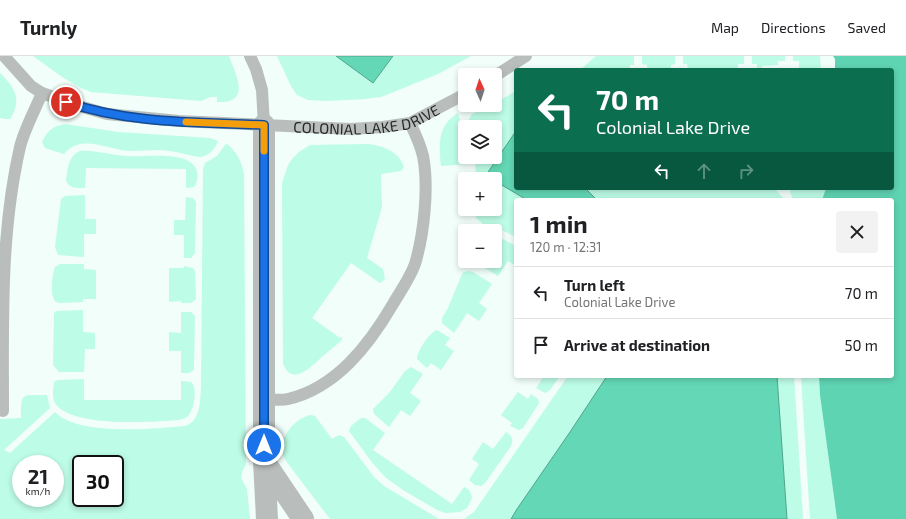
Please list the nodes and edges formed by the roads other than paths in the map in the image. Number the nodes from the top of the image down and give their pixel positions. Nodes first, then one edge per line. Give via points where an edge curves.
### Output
1 (4, 56) edge
2 (250, 56) edge
3 (526, 56) edge
4 (502, 71) edge
5 (42, 93) junction
6 (458, 98) edge
7 (410, 123) junction
8 (264, 125) junction
9 (264, 399) junction
10 (3, 411) dead end
11 (264, 461) junction
12 (267, 519) edge
13 (303, 519) edge

1 - 5 lane, COLONIAL LAKE DRIVE via 31,86
2 - 8 lane via 262,90
3 - 4 lane
5 - 8 lane, COLONIAL LAKE DRIVE via 107,114 179,122
5 - 10 lane via 21,146 8,212 2,286
6 - 7 lane, COLONIAL LAKE DRIVE
7 - 8 lane, COLONIAL LAKE DRIVE via 351,129
7 - 9 lane via 418,139 425,177 422,232 414,266 379,327 341,371 314,390 287,399
8 - 9 street
9 - 11 street
11 - 12 street
11 - 13 street

